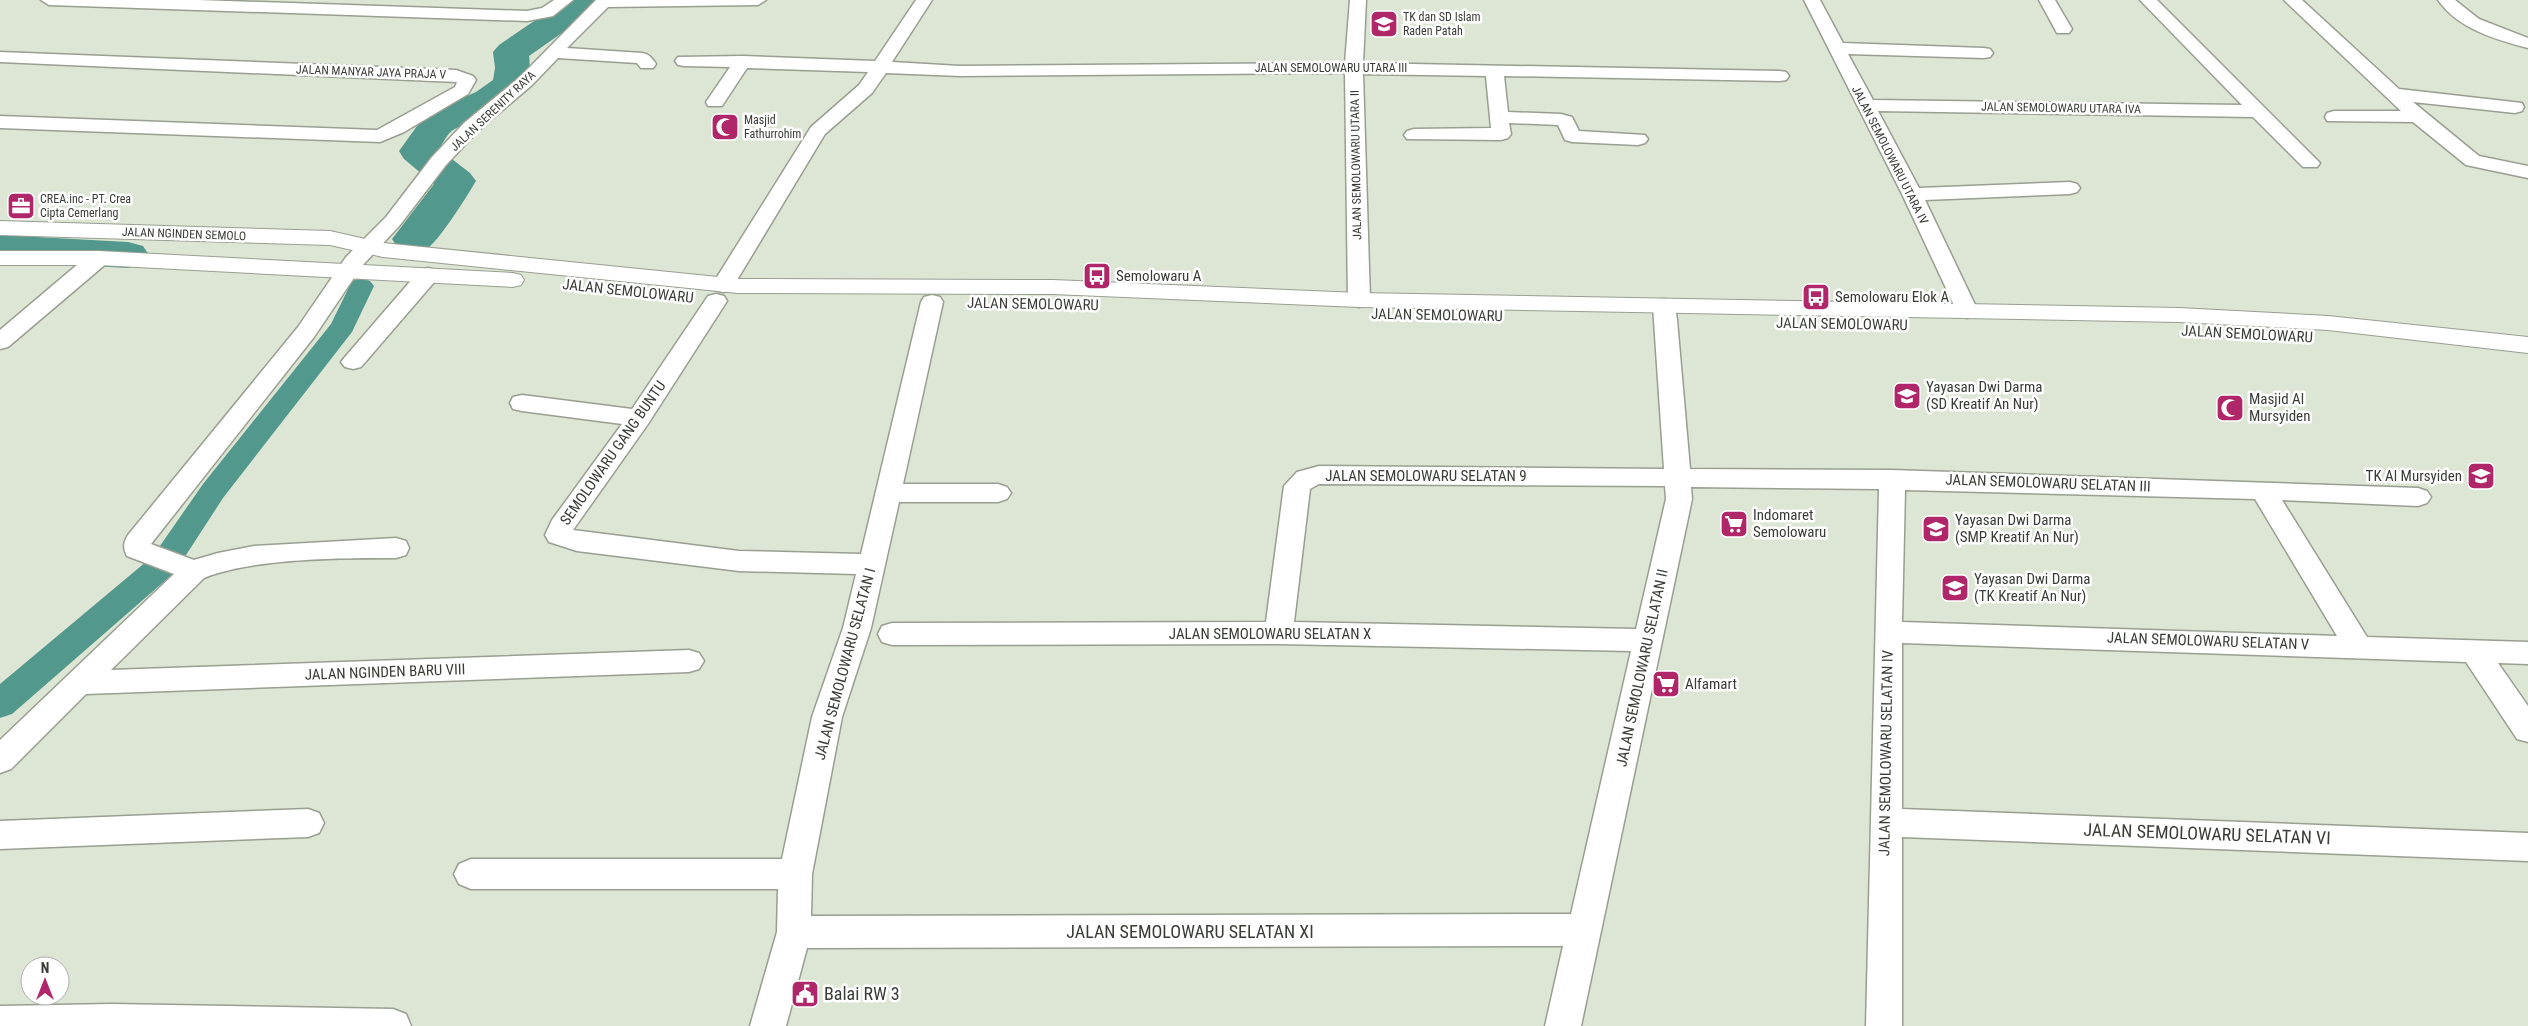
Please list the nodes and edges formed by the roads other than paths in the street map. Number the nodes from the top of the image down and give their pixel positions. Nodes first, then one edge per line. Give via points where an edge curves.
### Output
1 (49, 0) edge
2 (565, 0) edge
3 (758, 0) edge
4 (924, 0) edge
5 (1358, 0) edge
6 (1812, 0) edge
7 (2047, 0) edge
8 (2148, 0) edge
9 (2292, 0) edge
10 (2446, 0) edge
11 (604, 1) edge
12 (2063, 29) dead end
13 (2528, 43) edge
14 (1836, 48) junction
15 (554, 52) junction
16 (1984, 53) dead end
17 (0, 57) edge
18 (684, 61) dead end
19 (743, 62) junction
20 (647, 64) dead end
21 (882, 68) junction
22 (1354, 68) junction
23 (1494, 69) junction
24 (1780, 76) dead end
25 (2394, 94) junction
26 (715, 102) dead end
27 (1865, 105) junction
28 (2515, 107) dead end
29 (2257, 111) junction
30 (2418, 116) junction
31 (1499, 117) junction
32 (2334, 117) dead end
33 (0, 122) edge
34 (1414, 135) dead end
35 (1638, 138) dead end
36 (2310, 163) dead end
37 (2528, 172) edge
38 (2070, 188) dead end
39 (1912, 194) junction
40 (0, 228) edge
41 (0, 258) edge
42 (99, 258) junction
43 (362, 259) junction
44 (428, 275) junction
45 (719, 293) junction
46 (1050, 295) junction
47 (1359, 300) junction
48 (932, 302) junction
49 (1967, 311) junction
50 (1665, 313) junction
51 (2334, 330) junction
52 (0, 342) edge
53 (2528, 345) edge
54 (2528, 360) edge
55 (353, 362) dead end
56 (522, 402) dead end
57 (639, 418) junction
58 (1677, 478) junction
59 (1892, 479) junction
60 (2262, 490) junction
61 (888, 492) junction
62 (998, 493) dead end
63 (2418, 497) dead end
64 (639, 534) dead end
65 (613, 545) junction
66 (396, 548) dead end
67 (872, 564) junction
68 (183, 567) junction
69 (1888, 632) junction
70 (1279, 633) junction
71 (892, 634) dead end
72 (1648, 640) junction
73 (2358, 646) junction
74 (2474, 651) junction
75 (2528, 653) edge
76 (688, 661) dead end
77 (81, 683) junction
78 (2528, 730) edge
79 (0, 760) edge
80 (1886, 822) junction
81 (308, 823) dead end
82 (0, 835) edge
83 (2528, 847) edge
84 (471, 874) dead end
85 (795, 874) junction
86 (1585, 930) junction
87 (794, 932) junction
88 (0, 1023) edge
89 (393, 1026) edge
90 (768, 1026) edge
91 (1563, 1026) edge
92 (1884, 1026) edge

1 - 2 street via 527,16 547,12
3 - 11 street
4 - 21 street, SEMOLOWARU GANG BUNTU
5 - 22 street, JALAN SEMOLOWARU UTARA II
6 - 14 street, JALAN SEMOLOWARU UTARA IV
7 - 12 street
8 - 29 street
9 - 25 street
10 - 13 street via 2471,22
11 - 15 street, JALAN SERENITY RAYA
14 - 16 street
14 - 27 street, JALAN SEMOLOWARU UTARA IV
15 - 20 street via 642,58
15 - 43 street, JALAN SERENITY RAYA via 471,127 439,161
17 - 33 street, JALAN MANYAR JAYA PRAJA V via 456,75 467,80 462,90 380,136
18 - 19 street, JALAN SEMOLOWARU UTARA III
19 - 21 street, JALAN SEMOLOWARU UTARA III
19 - 26 street
21 - 22 street, JALAN SEMOLOWARU UTARA III via 960,71
21 - 45 street, SEMOLOWARU GANG BUNTU via 866,89 818,131
22 - 23 street, JALAN SEMOLOWARU UTARA III
22 - 47 street, JALAN SEMOLOWARU UTARA II
23 - 24 street, JALAN SEMOLOWARU UTARA III
23 - 31 street
25 - 28 street
25 - 30 street
27 - 29 street, JALAN SEMOLOWARU UTARA IVA
27 - 39 street, JALAN SEMOLOWARU UTARA IV
29 - 36 street
30 - 32 street
30 - 37 street via 2472,161
31 - 34 street via 1502,132 1498,135
31 - 35 street via 1565,121 1572,136
38 - 39 street
39 - 49 street, JALAN SEMOLOWARU UTARA IV
40 - 43 main road, JALAN NGINDEN SEMOLO via 330,238
41 - 42 main road, JALAN NGINDEN SEMOLO
42 - 43 main road, JALAN NGINDEN SEMOLO
42 - 52 street
43 - 44 main road, JALAN SEMOLOWARU via 398,273
43 - 45 main road, JALAN SEMOLOWARU via 413,252
43 - 68 street via 141,535 137,549
44 - 45 main road, JALAN SEMOLOWARU
44 - 55 street
45 - 46 main road, JALAN SEMOLOWARU
45 - 48 main road, JALAN SEMOLOWARU
45 - 57 street, SEMOLOWARU GANG BUNTU
46 - 47 main road, JALAN SEMOLOWARU
46 - 48 main road, JALAN SEMOLOWARU
46 - 50 main road, JALAN SEMOLOWARU via 1333,312
47 - 50 main road, JALAN SEMOLOWARU
48 - 61 street, JALAN SEMOLOWARU SELATAN I
49 - 50 main road, JALAN SEMOLOWARU
49 - 51 main road, JALAN SEMOLOWARU via 2179,314
50 - 51 main road, JALAN SEMOLOWARU via 2178,330
50 - 58 street, JALAN SEMOLOWARU SELATAN II
51 - 53 main road, JALAN SEMOLOWARU
51 - 54 main road, JALAN SEMOLOWARU
56 - 57 street
57 - 65 street, SEMOLOWARU GANG BUNTU via 558,535 577,541
58 - 59 street, JALAN SEMOLOWARU SELATAN III
58 - 70 street, JALAN SEMOLOWARU SELATAN 9 via 1319,475 1306,478 1297,486
58 - 72 street, JALAN SEMOLOWARU SELATAN II via 1679,499 1676,517
59 - 60 street, JALAN SEMOLOWARU SELATAN III
59 - 69 street, JALAN SEMOLOWARU SELATAN IV
60 - 63 street, JALAN SEMOLOWARU SELATAN III
60 - 73 street
61 - 62 street
61 - 67 street, JALAN SEMOLOWARU SELATAN I
64 - 65 street, SEMOLOWARU GANG BUNTU
65 - 67 street via 739,561
66 - 68 street via 237,558
67 - 85 street, JALAN SEMOLOWARU SELATAN I via 857,628 827,717
68 - 77 street
69 - 73 street, JALAN SEMOLOWARU SELATAN V
69 - 80 street, JALAN SEMOLOWARU SELATAN IV
70 - 71 street, JALAN SEMOLOWARU SELATAN X
70 - 72 street, JALAN SEMOLOWARU SELATAN X
72 - 86 street, JALAN SEMOLOWARU SELATAN II
73 - 74 street, JALAN SEMOLOWARU SELATAN V
74 - 75 street, JALAN SEMOLOWARU SELATAN V
74 - 78 street
76 - 77 street, JALAN NGINDEN BARU VIII
77 - 79 street
80 - 83 street, JALAN SEMOLOWARU SELATAN VI
80 - 92 street, JALAN SEMOLOWARU SELATAN IV
81 - 82 street
84 - 85 street
85 - 87 street, JALAN SEMOLOWARU SELATAN I
86 - 87 street, JALAN SEMOLOWARU SELATAN XI
86 - 91 street, JALAN SEMOLOWARU SELATAN II
87 - 90 street, JALAN SEMOLOWARU SELATAN I
88 - 89 street via 112,1021

